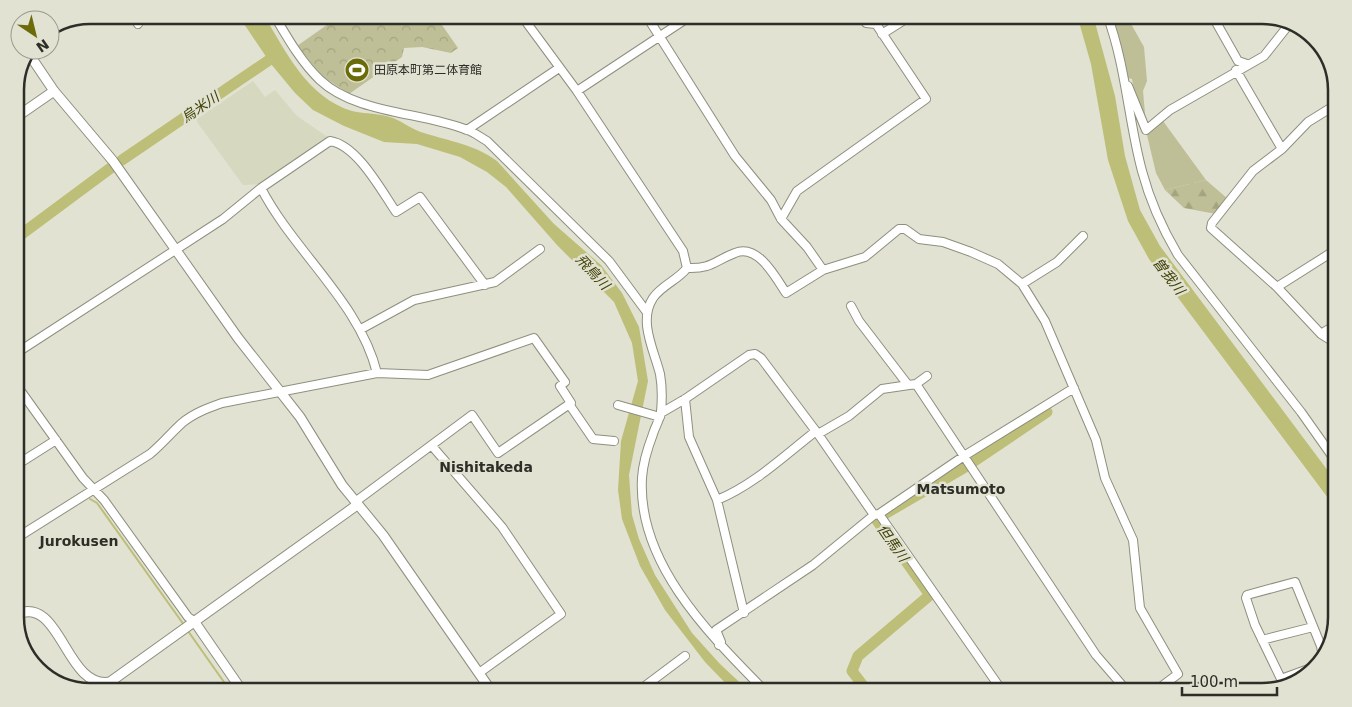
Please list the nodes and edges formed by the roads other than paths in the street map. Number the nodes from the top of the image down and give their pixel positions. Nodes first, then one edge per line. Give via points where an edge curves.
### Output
1 (280, 24) edge
2 (527, 24) edge
3 (652, 24) edge
4 (679, 24) edge
5 (876, 24) edge
6 (898, 24) edge
7 (1110, 24) edge
8 (1217, 24) edge
9 (1286, 29) edge
10 (882, 34) junction
11 (661, 36) junction
12 (33, 60) edge
13 (1247, 64) junction
14 (559, 68) junction
15 (1236, 70) junction
16 (1126, 83) junction
17 (54, 91) junction
18 (577, 91) junction
19 (1328, 110) edge
20 (24, 112) edge
21 (467, 130) junction
22 (1282, 149) junction
23 (261, 188) junction
24 (781, 219) junction
25 (1083, 236) dead end
26 (540, 249) dead end
27 (175, 252) junction
28 (1328, 255) edge
29 (687, 268) junction
30 (823, 270) junction
31 (1022, 284) junction
32 (485, 285) junction
33 (1277, 287) junction
34 (851, 306) dead end
35 (646, 311) junction
36 (361, 329) junction
37 (1328, 330) edge
38 (1321, 334) junction
39 (1328, 338) edge
40 (24, 348) edge
41 (377, 374) junction
42 (927, 376) dead end
43 (912, 385) junction
44 (1074, 388) junction
45 (282, 392) junction
46 (24, 396) edge
47 (685, 399) junction
48 (569, 404) junction
49 (620, 406) dead end
50 (660, 415) junction
51 (817, 432) junction
52 (56, 440) junction
53 (614, 441) dead end
54 (432, 446) junction
55 (1328, 450) edge
56 (964, 456) junction
57 (24, 460) edge
58 (93, 490) junction
59 (717, 500) junction
60 (356, 504) junction
61 (876, 514) junction
62 (24, 533) edge
63 (24, 613) edge
64 (744, 613) junction
65 (189, 625) junction
66 (1313, 626) junction
67 (1262, 640) junction
68 (719, 645) junction
69 (1320, 648) edge
70 (685, 656) dead end
71 (479, 673) junction
72 (1282, 680) edge
73 (99, 683) edge
74 (99, 683) edge
75 (236, 683) edge
76 (486, 683) edge
77 (649, 683) edge
78 (757, 683) edge
79 (997, 683) edge
80 (1120, 683) edge
81 (1166, 683) edge

1 - 21 street via 305,62 334,90 360,102
2 - 14 street
3 - 11 street
4 - 11 street
5 - 10 street
6 - 10 street
7 - 16 street
8 - 13 street via 1238,61
9 - 13 street via 1264,56
10 - 24 street via 926,99 797,191
11 - 18 street
11 - 24 street via 735,156 771,200
12 - 17 street
13 - 15 street
14 - 18 street
14 - 21 street
15 - 16 street via 1170,110 1146,130 1132,90
15 - 22 street
16 - 55 street via 1141,170 1162,228 1178,254
17 - 20 street
17 - 27 street via 113,161
18 - 29 street via 683,250
19 - 22 street via 1308,122
21 - 35 street via 487,141 508,160 609,261
22 - 33 street via 1253,171 1211,228
23 - 27 street
23 - 32 street via 327,143 338,142 368,171 396,212 420,197
23 - 36 street via 283,225
24 - 30 street
25 - 31 street via 1057,262
26 - 32 street via 496,282
27 - 40 street
27 - 45 street
28 - 33 street
29 - 30 street via 705,268 744,251 762,260 786,293
29 - 35 street via 654,296
30 - 31 street via 865,257 899,229 905,229 919,239 943,242 998,264
31 - 44 street via 1045,321
32 - 36 street via 414,300
33 - 38 street
34 - 43 street via 859,321
35 - 50 street via 650,343 660,376
36 - 41 street
37 - 38 street
38 - 39 street
41 - 45 street
41 - 48 street via 428,375 534,338 564,382 560,386
42 - 43 street
43 - 51 street via 882,389 849,416
43 - 56 street
44 - 56 street
44 - 81 street via 1096,440 1107,484 1133,540 1140,608 1178,674
45 - 58 street via 203,409 182,422 150,454
45 - 60 street
46 - 52 street
47 - 50 street
47 - 51 street via 755,354
47 - 59 street via 690,437
48 - 53 street via 592,439
48 - 54 street via 498,453 472,415
49 - 50 street
50 - 68 street via 642,476 648,526 674,586
51 - 59 street via 732,494
51 - 61 street
52 - 57 street
52 - 58 street
54 - 60 street
54 - 71 street via 502,527 561,614
56 - 61 street
56 - 80 street via 1096,655
58 - 62 street
58 - 65 street via 104,500 188,617
59 - 64 street
60 - 65 street
60 - 71 street via 388,542
61 - 64 street via 813,565
61 - 79 street
63 - 73 street via 44,617 84,674
64 - 68 street via 716,630 721,642
65 - 74 street via 115,679
65 - 75 street
66 - 67 street
66 - 67 street via 1295,582 1247,595
66 - 69 street
67 - 72 street
68 - 78 street
70 - 77 street
71 - 76 street

